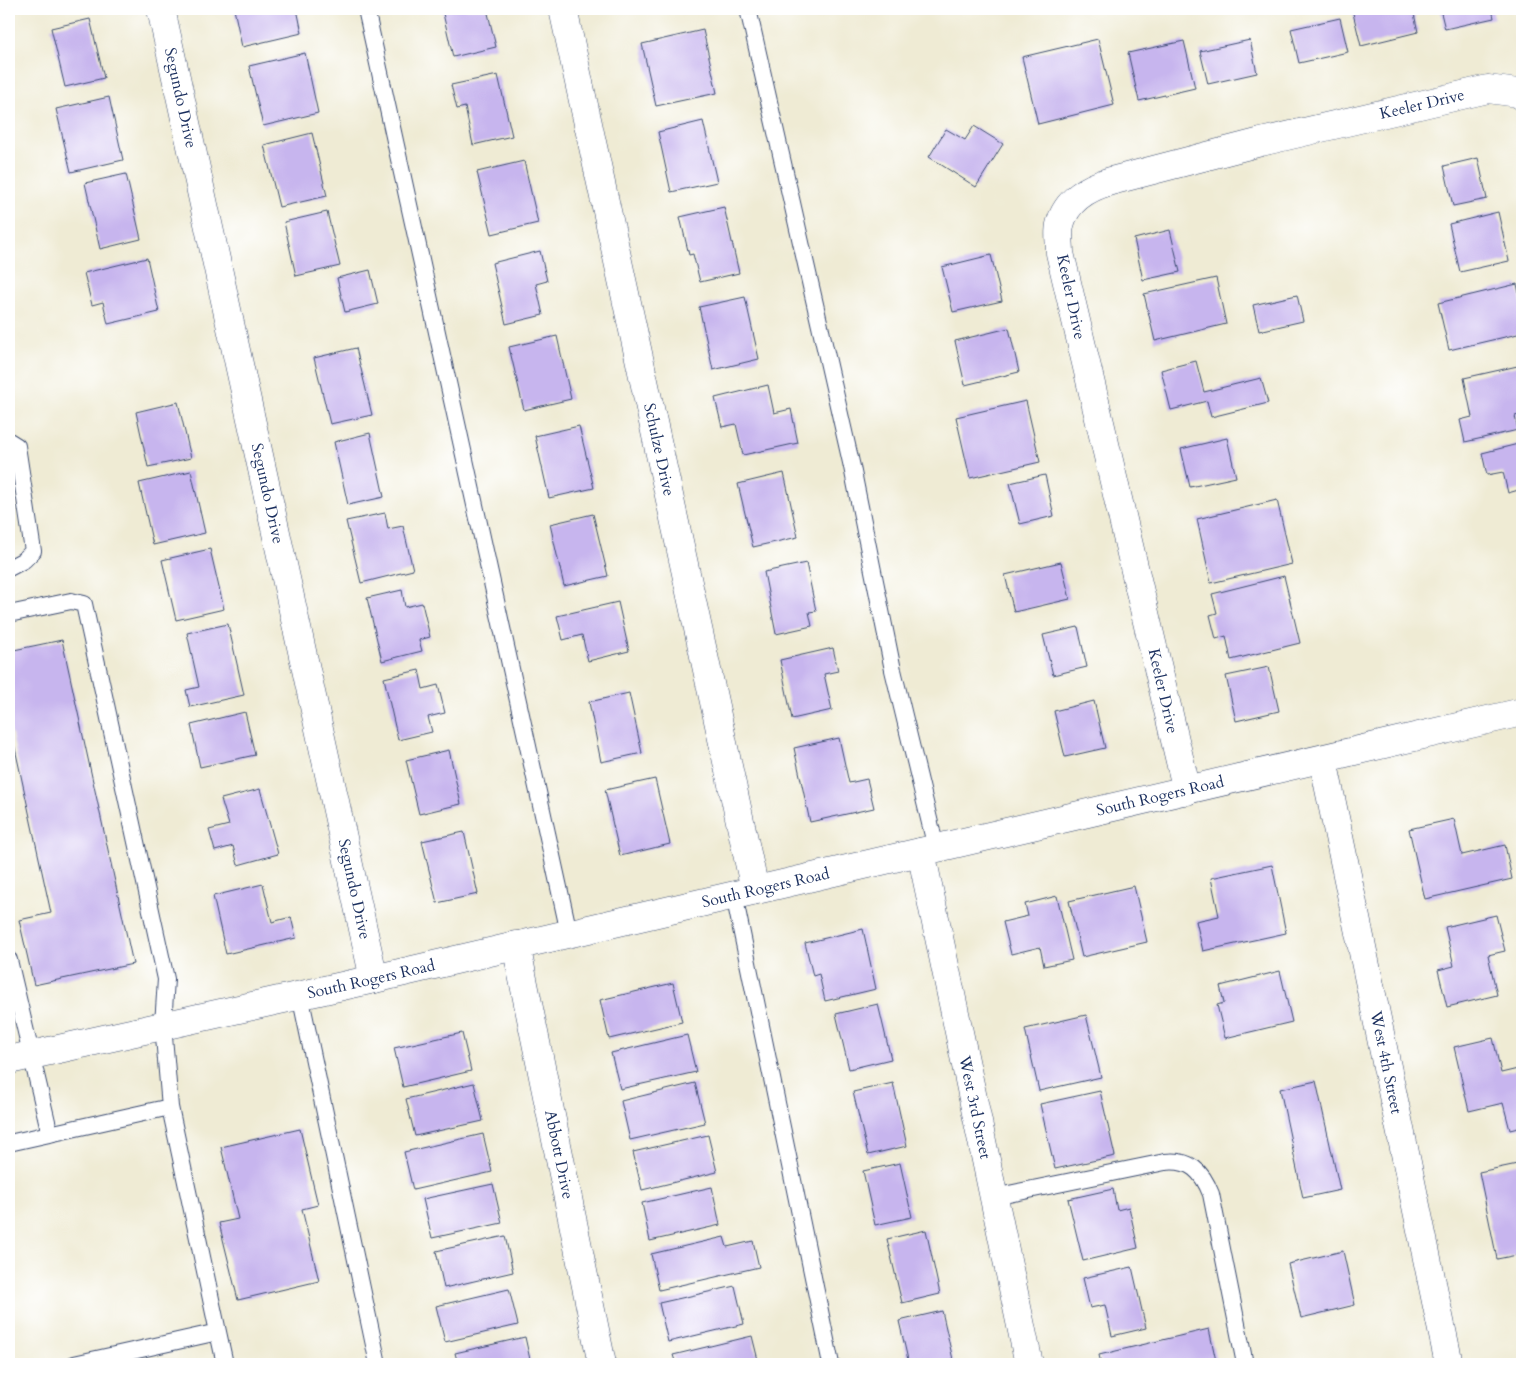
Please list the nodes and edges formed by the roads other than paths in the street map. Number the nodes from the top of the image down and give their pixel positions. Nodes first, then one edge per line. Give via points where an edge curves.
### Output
1 (161, 9) edge
2 (366, 9) edge
3 (562, 9) edge
4 (748, 9) edge
5 (1522, 96) edge
6 (9, 441) edge
7 (9, 568) edge
8 (9, 614) edge
9 (1522, 712) edge
10 (1322, 760) junction
11 (1187, 791) junction
12 (928, 850) junction
13 (744, 892) junction
14 (569, 933) junction
15 (516, 945) junction
16 (9, 960) edge
17 (374, 979) junction
18 (300, 995) junction
19 (162, 1025) junction
20 (19, 1058) edge
21 (170, 1107) junction
22 (50, 1134) junction
23 (9, 1143) edge
24 (994, 1197) junction
25 (218, 1332) junction
26 (74, 1364) edge
27 (225, 1364) edge
28 (378, 1364) edge
29 (602, 1364) edge
30 (831, 1364) edge
31 (1029, 1364) edge
32 (1245, 1364) edge
33 (1449, 1364) edge

1 - 17 street, Segundo Drive
2 - 14 lane via 420,267
3 - 13 street, Schulze Drive
4 - 12 lane via 852,467
5 - 11 street, Keeler Drive via 1488,89 1111,180 1096,185 1073,201 1060,224 1060,252
6 - 7 lane via 17,446 33,551
8 - 19 lane via 71,601 84,604 166,979
9 - 10 street, South Rogers Road
10 - 11 street, South Rogers Road
10 - 33 street, West 4th Street
11 - 12 street, South Rogers Road
12 - 13 street, South Rogers Road
12 - 24 street, West 3rd Street
13 - 14 street, South Rogers Road
13 - 30 lane
14 - 15 street, South Rogers Road
15 - 17 street, South Rogers Road
15 - 29 street, Abbott Drive
16 - 20 lane
17 - 18 street, South Rogers Road
18 - 19 street, South Rogers Road
18 - 28 lane
19 - 20 street, South Rogers Road
19 - 21 lane
20 - 22 lane
21 - 22 lane
21 - 25 lane
22 - 23 lane
24 - 31 street, West 3rd Street
24 - 32 lane via 1165,1162 1176,1161 1194,1167 1205,1180 1210,1194
25 - 26 lane
25 - 27 lane

